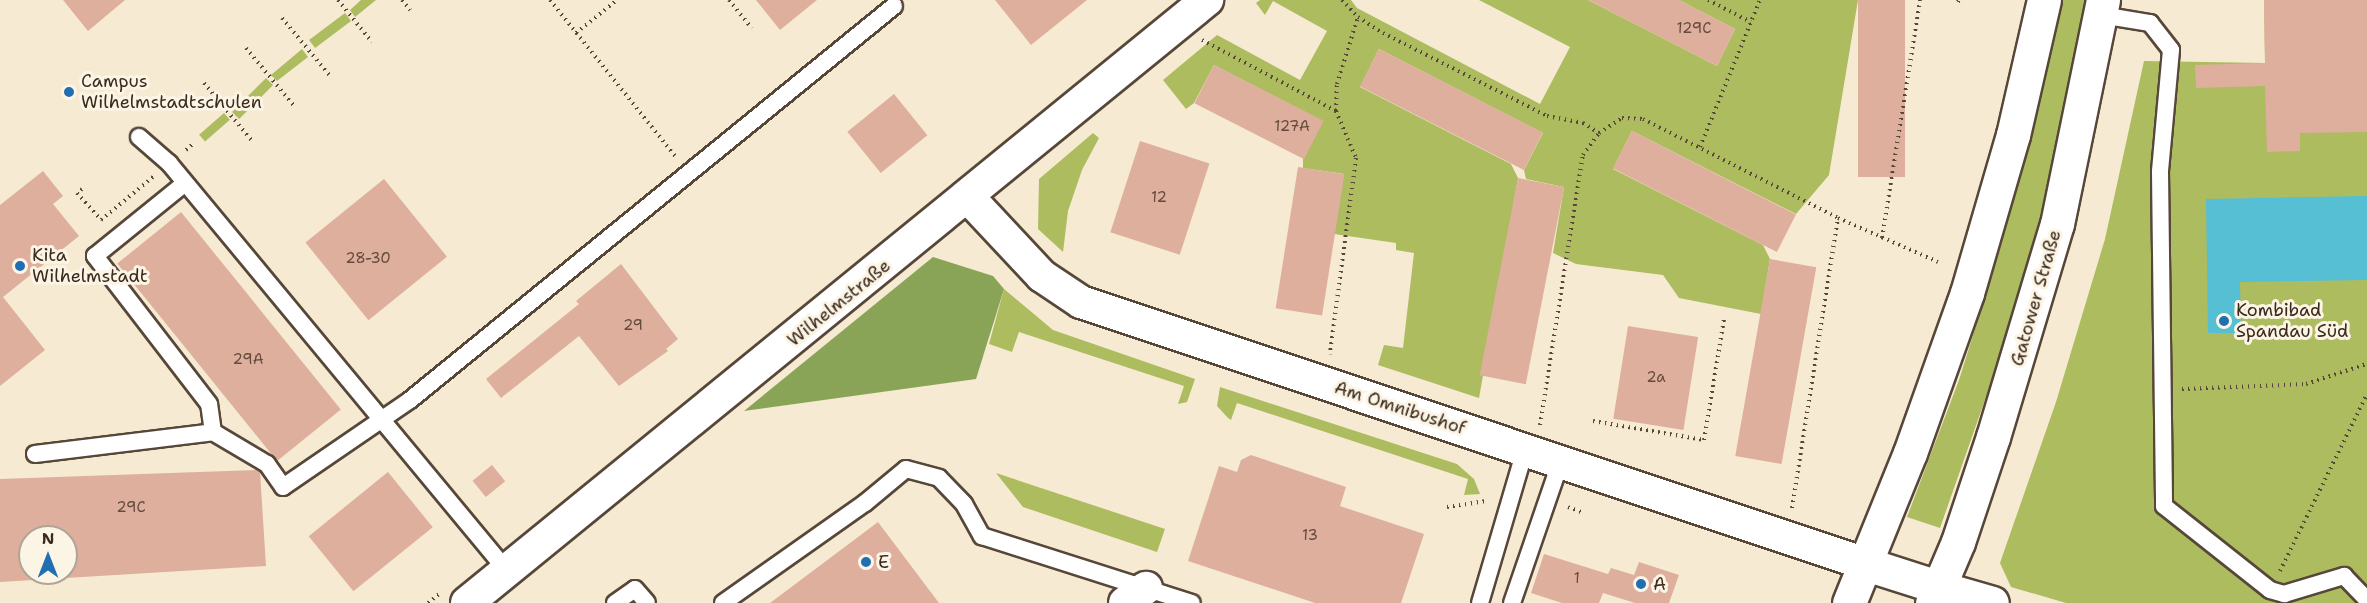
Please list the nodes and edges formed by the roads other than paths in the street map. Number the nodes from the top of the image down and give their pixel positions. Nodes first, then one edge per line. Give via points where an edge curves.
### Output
1 (1207, 0) edge
2 (2044, 0) edge
3 (894, 6) dead end
4 (2102, 7) edge
5 (139, 137) dead end
6 (185, 183) junction
7 (968, 197) junction
8 (382, 422) junction
9 (213, 432) junction
10 (1533, 438) junction
11 (35, 454) dead end
12 (1561, 461) junction
13 (1866, 564) junction
14 (508, 572) junction
15 (1135, 595) edge
16 (1935, 595) edge
17 (2367, 600) edge
18 (467, 603) edge
19 (615, 603) edge
20 (648, 603) edge
21 (723, 603) edge
22 (1192, 603) edge
23 (1480, 603) edge
24 (1512, 603) edge
25 (1849, 603) edge
26 (1993, 603) edge

1 - 7 street, Wilhelmstraße
2 - 13 main road via 2013,135 1967,293
3 - 8 lane
4 - 16 main road, Gatower Straße via 2057,224 1993,436
4 - 17 lane via 2150,23 2171,50 2160,172 2164,506 2270,590 2284,594 2343,576
5 - 6 lane
6 - 8 lane
6 - 9 lane via 95,256 209,404
7 - 10 street, Am Omnibushof via 1042,276 1081,302
7 - 14 street, Wilhelmstraße
8 - 9 lane via 283,487 267,464
8 - 14 lane
9 - 11 lane
10 - 12 street, Am Omnibushof
10 - 23 lane
12 - 13 street, Am Omnibushof
12 - 24 lane
13 - 16 main road
13 - 25 main road
14 - 18 street, Wilhelmstraße
15 - 21 lane via 982,536 964,504 939,478 906,469 865,503
15 - 22 lane
16 - 26 street
19 - 20 lane via 636,589

